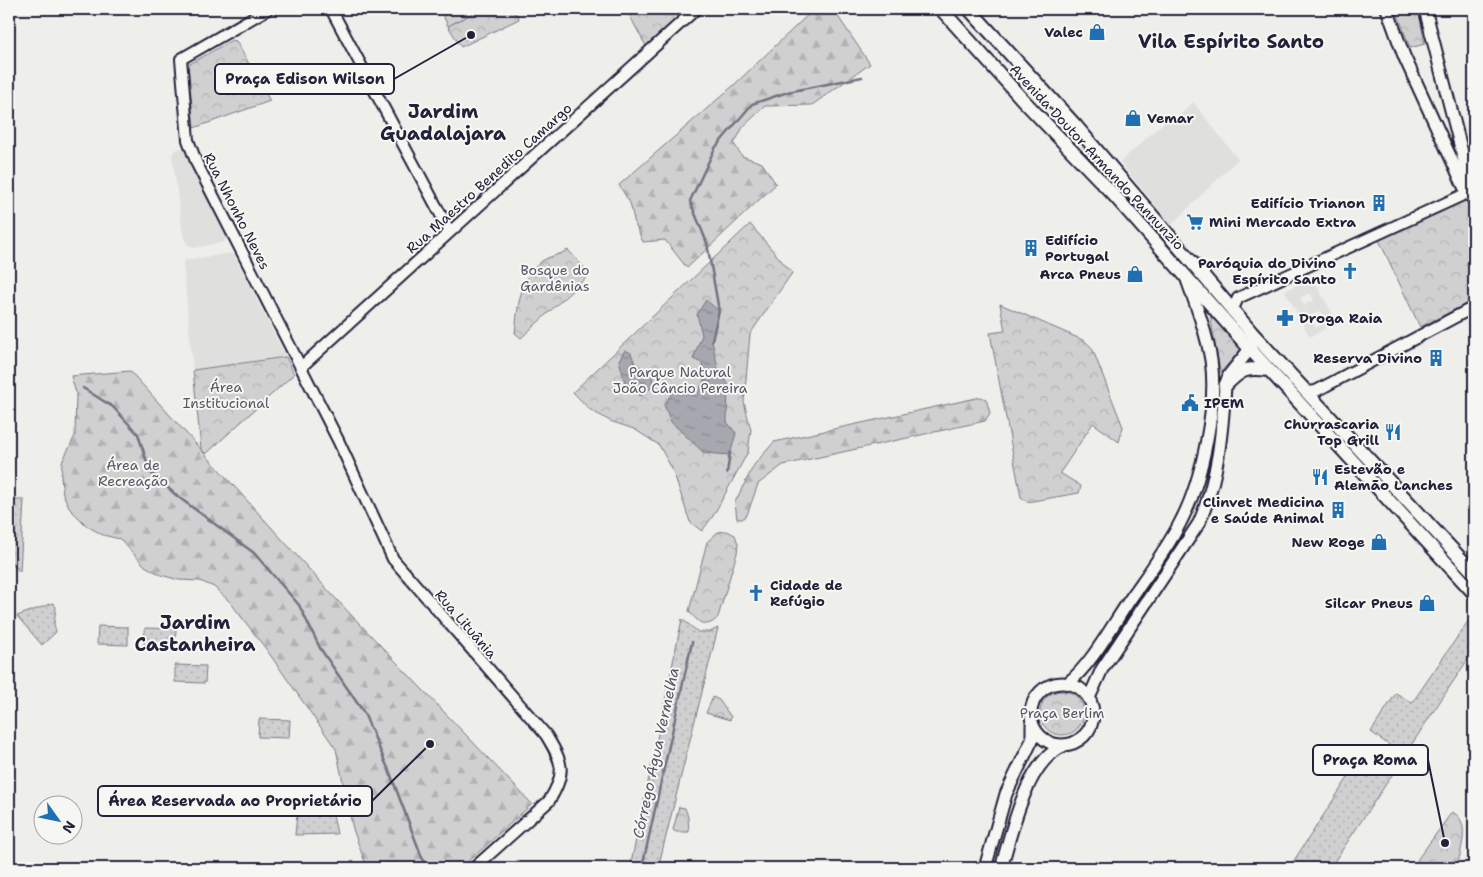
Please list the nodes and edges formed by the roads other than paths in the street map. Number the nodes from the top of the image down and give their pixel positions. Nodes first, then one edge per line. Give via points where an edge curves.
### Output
1 (268, 9) edge
2 (331, 9) edge
3 (696, 9) edge
4 (941, 9) edge
5 (969, 9) edge
6 (1387, 9) edge
7 (1425, 9) edge
8 (1450, 104) junction
9 (1431, 113) junction
10 (1076, 125) junction
11 (1113, 194) junction
12 (1472, 194) edge
13 (450, 232) junction
14 (1185, 276) junction
15 (1474, 307) edge
16 (1232, 311) junction
17 (1252, 333) junction
18 (1250, 349) junction
19 (302, 367) junction
20 (1269, 370) junction
21 (1225, 386) junction
22 (1308, 392) junction
23 (1474, 573) edge
24 (1474, 593) edge
25 (1132, 596) junction
26 (1145, 605) junction
27 (1068, 683) junction
28 (1088, 698) junction
29 (1032, 723) junction
30 (1065, 745) junction
31 (474, 868) edge
32 (986, 868) edge
33 (1001, 868) edge

1 - 19 street, Rua Nhonho Neves via 181,59 188,140 197,164
2 - 13 street
3 - 13 street, Rua Maestro Benedito Camargo
4 - 11 main road, Avenida Doutor Armando Pannunzio
5 - 10 main road, Avenida Doutor Armando Pannunzio
6 - 9 main road via 1404,56
7 - 8 main road
8 - 9 main road via 1442,116
8 - 12 main road
9 - 12 main road
10 - 11 main road via 1074,143
10 - 16 main road, Avenida Doutor Armando Pannunzio
11 - 14 main road, Avenida Doutor Armando Pannunzio
12 - 16 street via 1238,298
13 - 19 street, Rua Maestro Benedito Camargo
14 - 18 main road, Avenida Doutor Armando Pannunzio
14 - 25 main road via 1205,331 1211,363 1204,460 1182,519
15 - 22 street via 1316,391
16 - 17 main road, Avenida Doutor Armando Pannunzio
17 - 18 main road
17 - 22 main road, Avenida Doutor Armando Pannunzio
18 - 20 main road, Avenida Doutor Armando Pannunzio
18 - 21 main road via 1235,365
19 - 31 street, Rua Lituânia via 393,559 546,735 561,759 557,788 549,801
20 - 21 main road via 1246,369 1238,372
20 - 24 main road, Avenida Doutor Armando Pannunzio
21 - 26 main road via 1219,459 1208,503 1187,543
22 - 23 main road, Avenida Doutor Armando Pannunzio
25 - 26 main road via 1134,608
25 - 27 main road via 1087,662
26 - 28 main road via 1102,668
27 - 28 main road via 1080,688
27 - 29 main road via 1050,684 1041,691 1032,706
28 - 30 main road via 1092,707 1090,728 1075,742
29 - 30 main road via 1045,740
29 - 32 main road via 1032,740 1006,794
30 - 33 main road via 1051,752 1036,770

